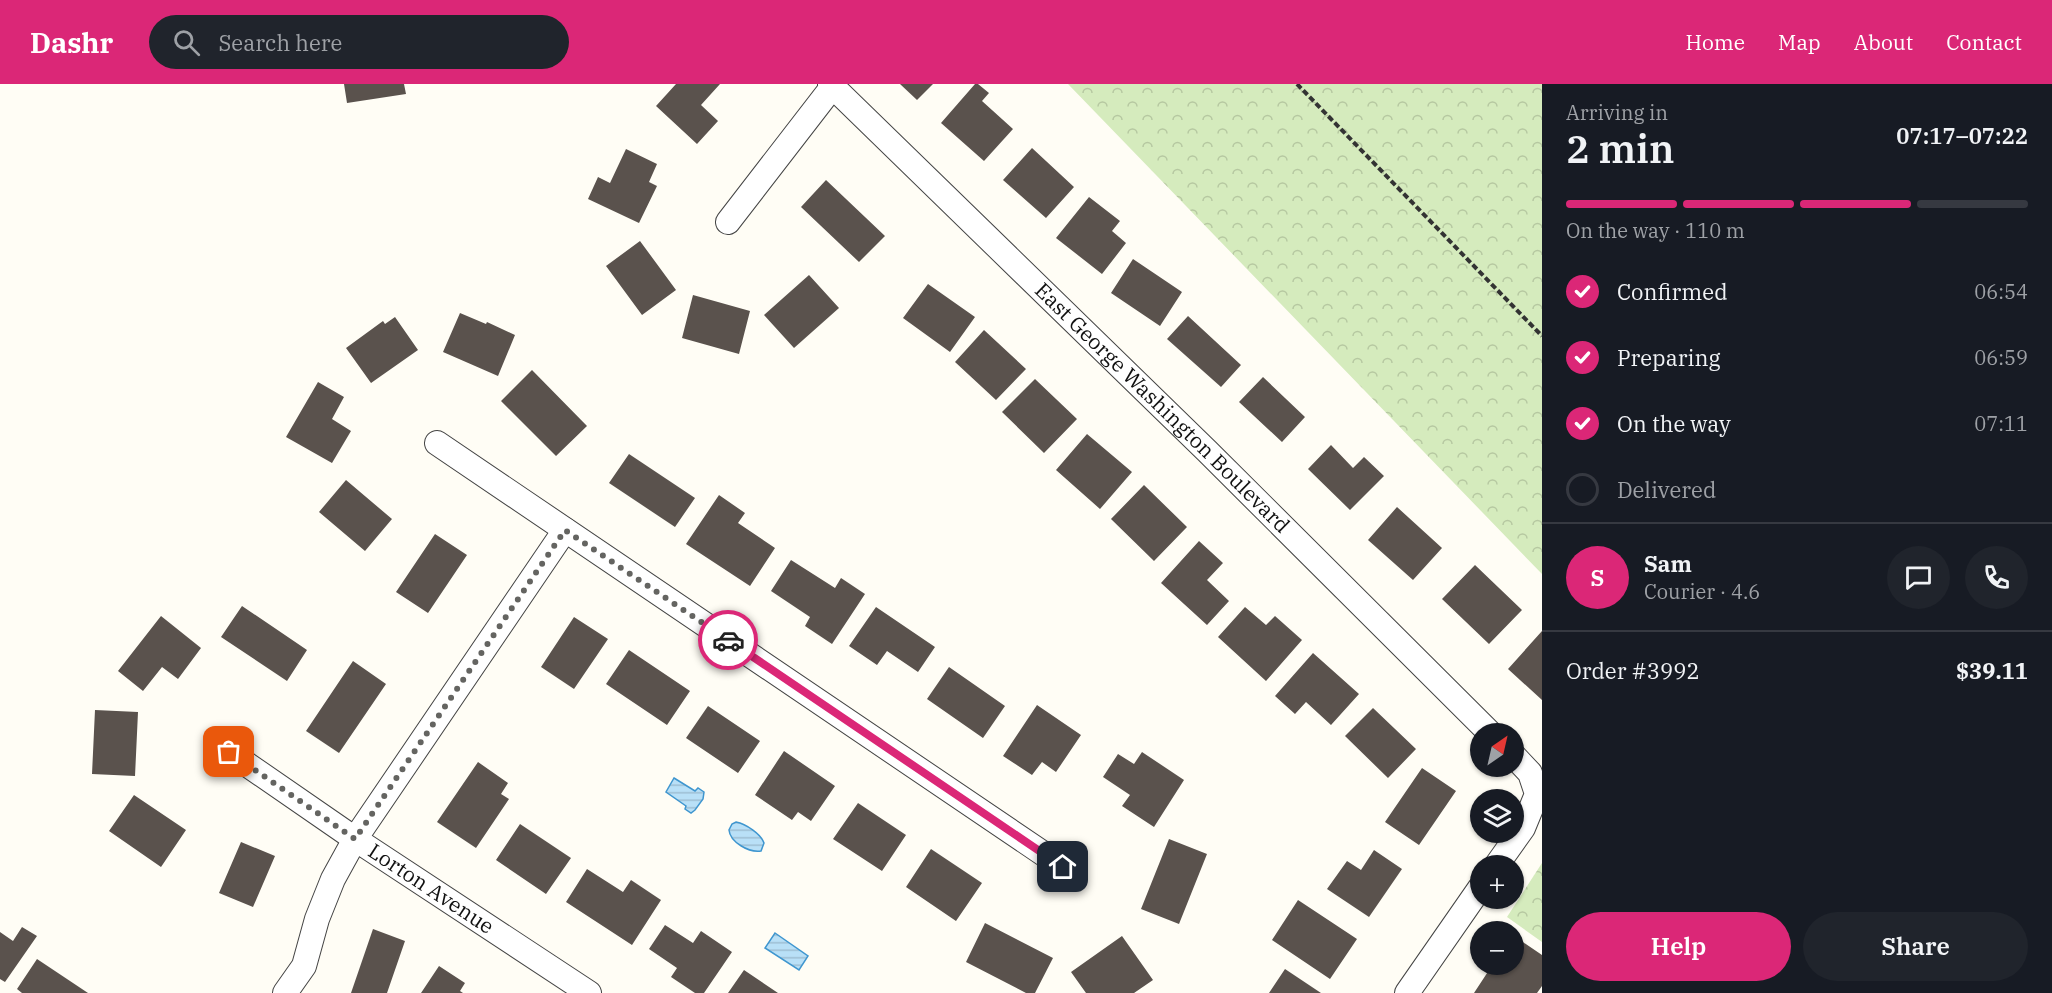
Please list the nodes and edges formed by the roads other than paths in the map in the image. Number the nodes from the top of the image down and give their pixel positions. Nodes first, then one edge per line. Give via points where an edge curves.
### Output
1 (832, 85) edge
2 (728, 222) dead end
3 (437, 443) dead end
4 (565, 530) junction
5 (1480, 723) edge
6 (229, 752) dead end
7 (1524, 767) edge
8 (355, 839) junction
9 (1504, 855) edge
10 (1063, 867) dead end
11 (1470, 902) edge
12 (285, 993) edge
13 (589, 993) edge
14 (1407, 993) edge

1 - 2 street
1 - 5 street, East George Washington Boulevard
3 - 4 street
4 - 8 street
4 - 10 street
6 - 8 street
7 - 9 street via 1537,795 1523,828
8 - 12 street, Lorton Avenue via 333,879 304,966
8 - 13 street, Lorton Avenue
11 - 14 street

